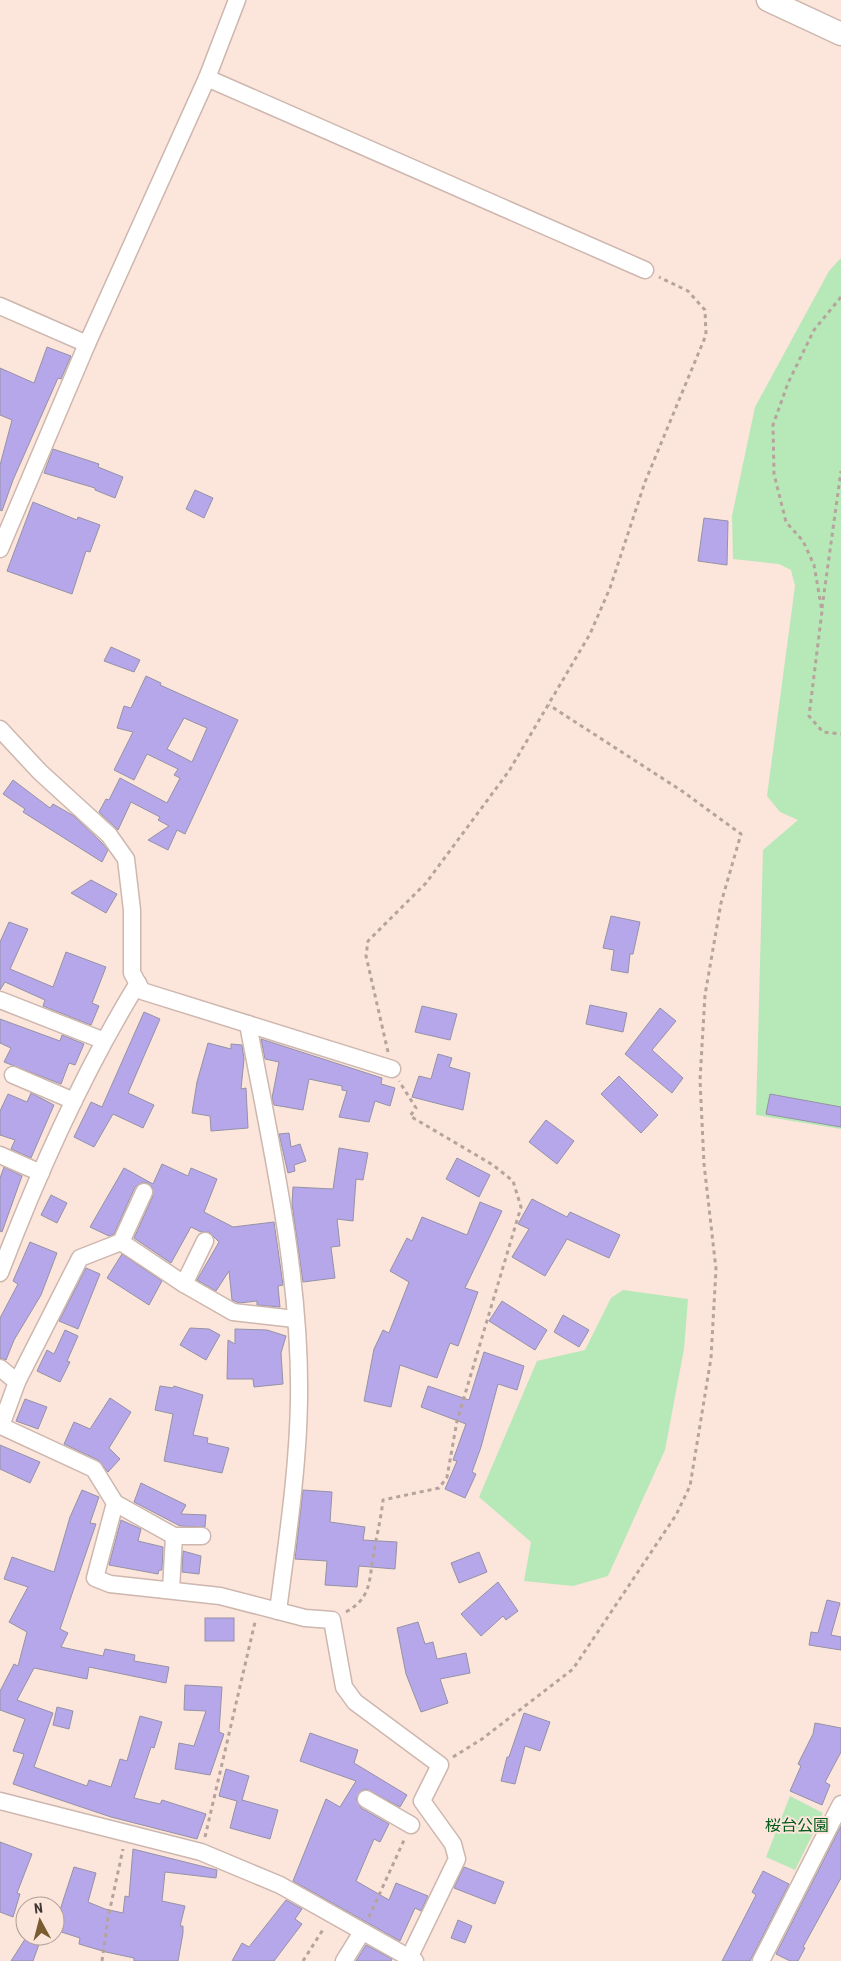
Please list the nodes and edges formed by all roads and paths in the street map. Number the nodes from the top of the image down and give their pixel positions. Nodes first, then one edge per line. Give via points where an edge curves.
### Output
1 (236, 0) edge
2 (768, 0) edge
3 (841, 34) edge
4 (207, 78) junction
5 (645, 270) joint
6 (841, 297) edge
7 (0, 306) edge
8 (87, 344) junction
9 (841, 471) edge
10 (0, 549) edge
11 (822, 611) junction
12 (549, 705) junction
13 (0, 729) edge
14 (841, 734) edge
15 (138, 983) junction
16 (0, 1000) edge
17 (248, 1024) junction
18 (102, 1040) junction
19 (392, 1069) junction
20 (12, 1075) dead end
21 (74, 1101) junction
22 (0, 1155) edge
23 (41, 1173) junction
24 (144, 1192) dead end
25 (205, 1241) dead end
26 (121, 1242) junction
27 (0, 1273) edge
28 (184, 1284) junction
29 (295, 1319) junction
30 (0, 1368) edge
31 (17, 1382) junction
32 (115, 1503) junction
33 (174, 1536) junction
34 (202, 1536) dead end
35 (170, 1590) junction
36 (278, 1611) junction
37 (332, 1620) junction
38 (256, 1621) dead end
39 (440, 1765) junction
40 (366, 1799) dead end
41 (0, 1801) edge
42 (841, 1804) edge
43 (411, 1825) joint
44 (127, 1834) junction
45 (201, 1852) junction
46 (332, 1915) junction
47 (362, 1932) junction
48 (412, 1959) edge
49 (102, 1961) edge
50 (303, 1961) edge
51 (344, 1961) edge
52 (761, 1961) edge

1 - 4 street
2 - 3 street
4 - 5 street
4 - 8 street
5 - 12 path via 688,291 706,310 706,335 645,482 610,588 590,634
6 - 11 path via 814,330 788,383 774,425 774,474 781,503 786,522 803,541 814,565
7 - 8 street
8 - 10 street
9 - 11 path
11 - 14 path via 809,716 823,732
12 - 19 path via 509,771 426,883 368,941 366,956
12 - 39 path via 682,791 741,834 721,903 705,995 700,1080 704,1164 716,1269 711,1358 690,1486 665,1532 573,1669 482,1739
13 - 15 street via 40,772 109,835 126,859 132,910 132,974
15 - 17 street via 142,991
15 - 18 street
16 - 18 street
17 - 19 street
17 - 29 street via 280,1194
18 - 21 street
19 - 37 path via 416,1108 410,1116 493,1164 513,1182 521,1207 457,1422 447,1477 440,1488 383,1500 372,1557 371,1583 358,1605
20 - 21 street
21 - 23 street
22 - 23 street
23 - 27 street
24 - 26 street
25 - 28 street
26 - 28 street
26 - 31 street via 80,1258
28 - 29 street via 233,1312
29 - 36 street via 299,1399 292,1504
30 - 31 street
31 - 32 street via 1,1426 94,1470
32 - 33 street
32 - 35 street via 95,1578 110,1584
33 - 34 street
33 - 35 street
35 - 36 street via 220,1596
36 - 37 street
37 - 39 street via 344,1687 355,1702
38 - 45 path
39 - 48 street via 422,1801 453,1844 457,1860
40 - 43 street
41 - 44 street
42 - 52 street
43 - 47 path
44 - 45 street
44 - 49 path
45 - 46 street via 280,1886
46 - 47 street
46 - 50 path
47 - 48 street
47 - 51 street

